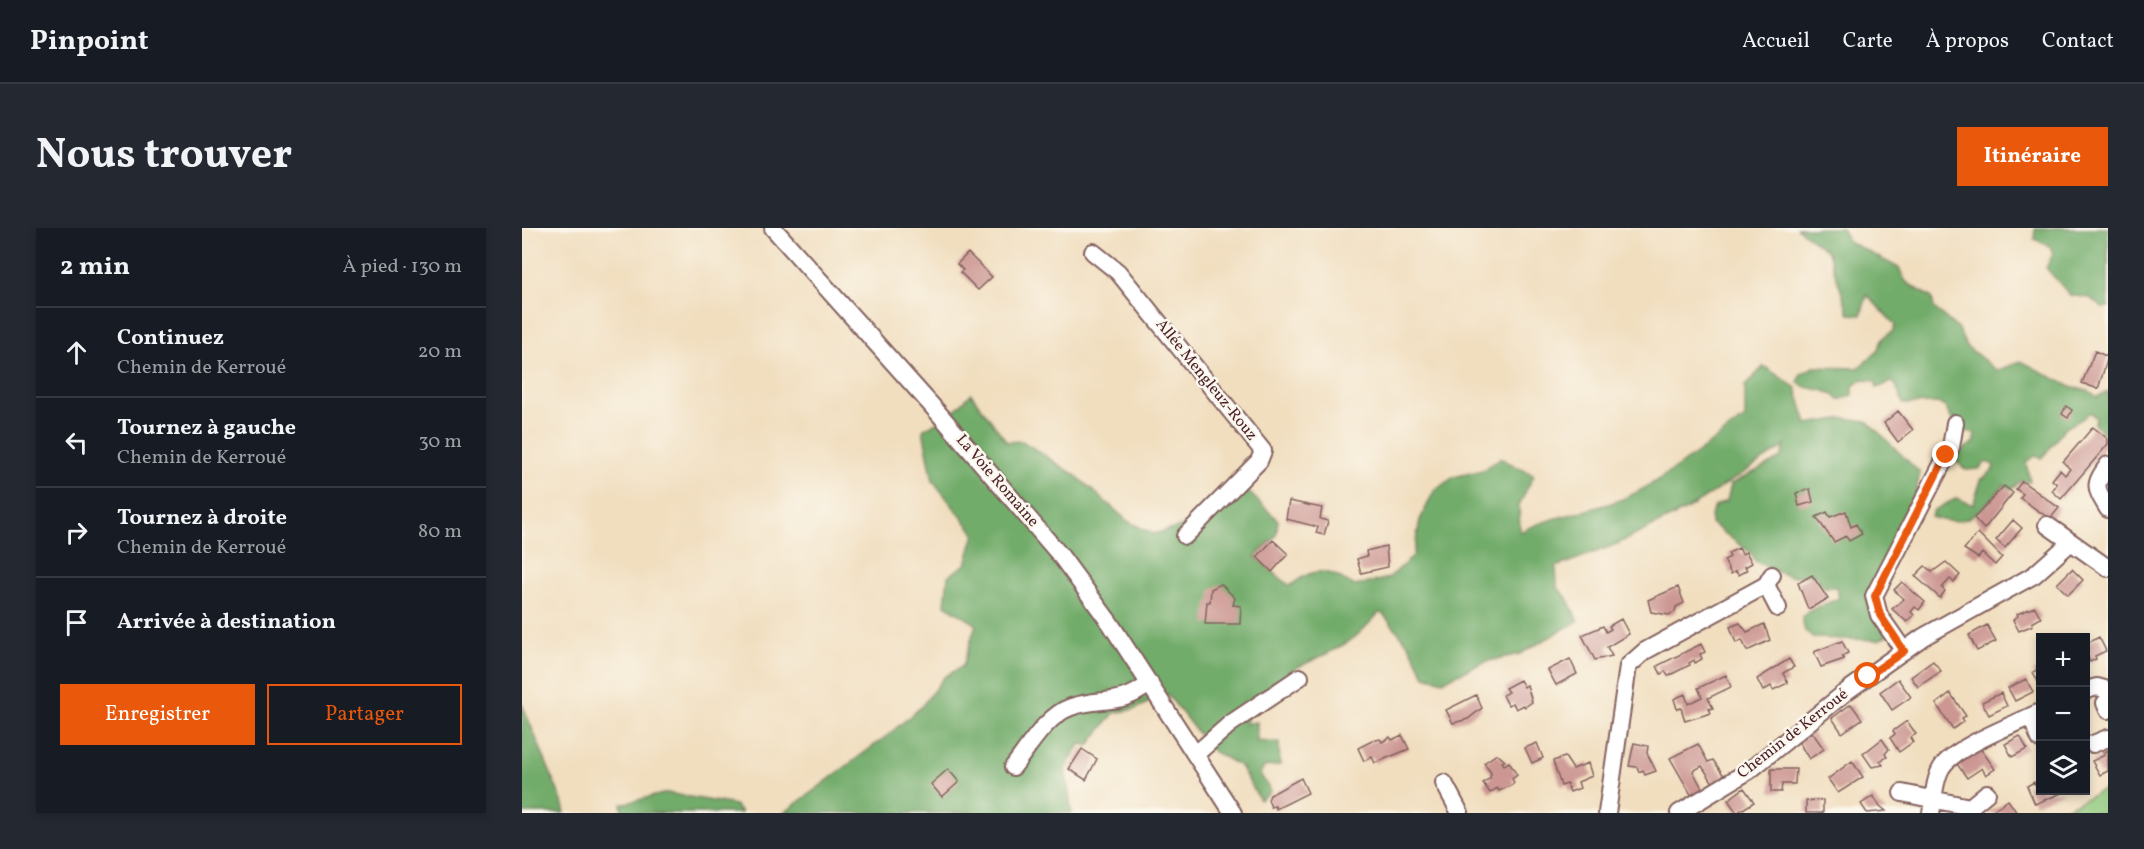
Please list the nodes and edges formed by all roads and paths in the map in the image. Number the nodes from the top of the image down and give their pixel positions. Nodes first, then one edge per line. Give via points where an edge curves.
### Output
1 (773, 228) edge
2 (1093, 252) dead end
3 (1955, 423) dead end
4 (2108, 465) edge
5 (2108, 509) edge
6 (2047, 525) dead end
7 (1185, 536) dead end
8 (2071, 542) junction
9 (2107, 565) edge
10 (1778, 608) dead end
11 (1904, 651) junction
12 (1300, 677) dead end
13 (1150, 683) junction
14 (2090, 689) edge
15 (2107, 701) edge
16 (2036, 714) edge
17 (1196, 753) junction
18 (1013, 767) dead end
19 (1902, 793) dead end
20 (1987, 793) dead end
21 (1933, 807) edge
22 (1233, 813) edge
23 (1460, 813) edge
24 (1473, 813) edge
25 (1607, 813) edge
26 (1679, 813) edge

1 - 13 street, La Voie Romaine via 942,416 1060,555
2 - 7 street, Allée Mengleuz-Rouz via 1118,272 1263,451 1259,461
3 - 11 street via 1951,447 1875,596 1880,615
4 - 5 street via 2096,488
6 - 8 street
8 - 9 street
8 - 11 street, Chemin de Kerroué via 2026,580
10 - 25 street via 1769,580 1645,651 1628,666
11 - 26 street, Chemin de Kerroué via 1741,776
12 - 17 street
13 - 17 street, La Voie Romaine
13 - 18 street via 1122,700 1071,707 1059,713
14 - 15 street via 2097,687
16 - 21 street via 1982,739 1946,762 1940,770
17 - 22 street, La Voie Romaine
19 - 21 street
20 - 21 street via 1970,807
23 - 24 street via 1451,785

